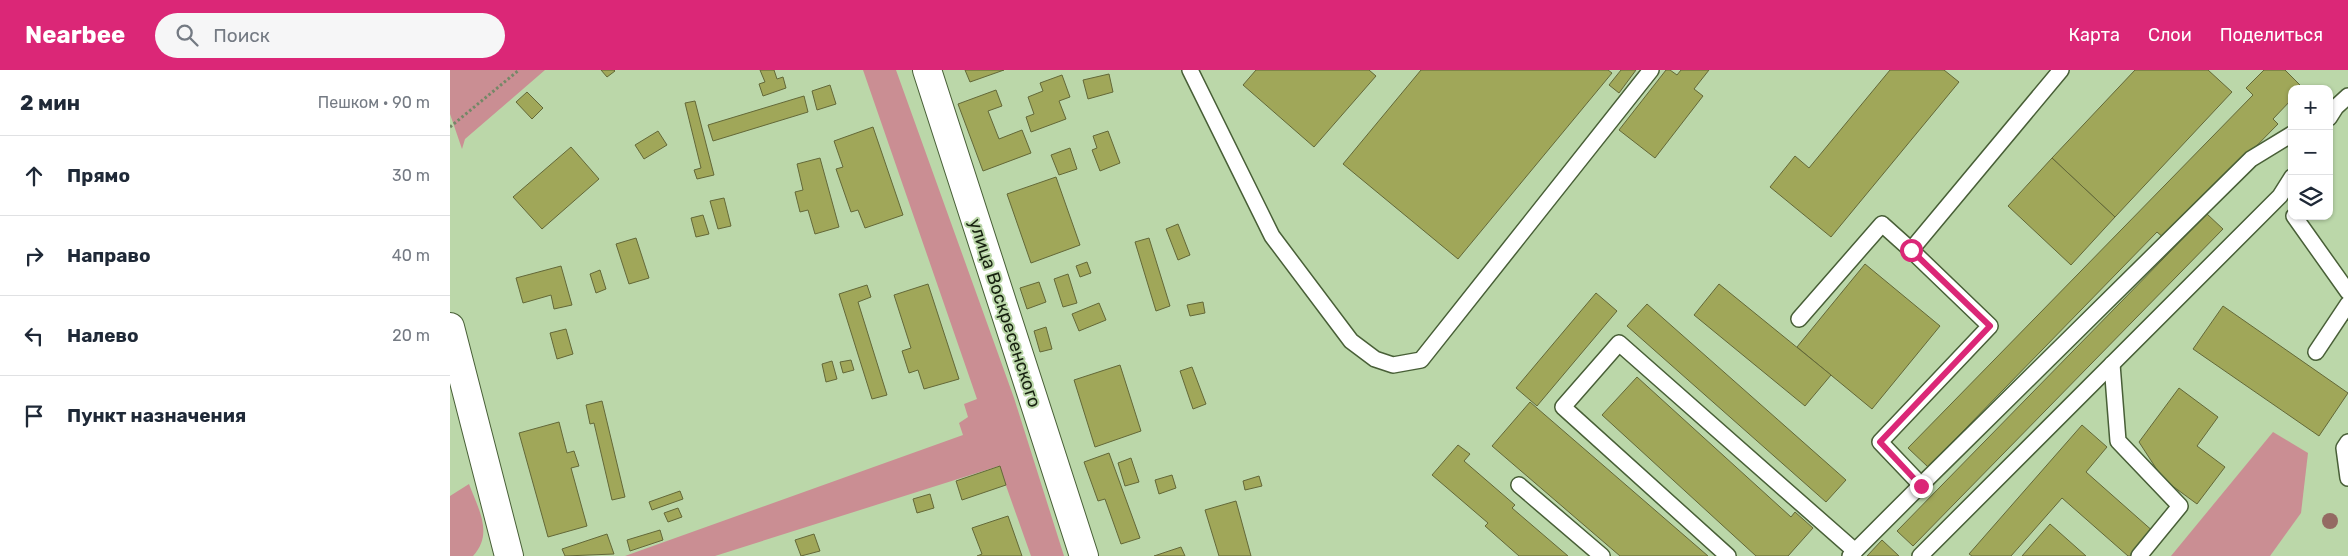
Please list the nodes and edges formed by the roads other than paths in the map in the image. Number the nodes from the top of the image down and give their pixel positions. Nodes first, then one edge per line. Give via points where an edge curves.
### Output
1 (927, 70) edge
2 (1190, 70) edge
3 (1650, 70) edge
4 (2061, 70) edge
5 (2348, 96) edge
6 (2333, 111) edge
7 (2288, 136) edge
8 (2288, 183) edge
9 (2280, 196) junction
10 (2288, 207) edge
11 (2297, 220) edge
12 (1911, 250) junction
13 (2348, 292) edge
14 (2348, 304) edge
15 (1799, 319) dead end
16 (450, 327) edge
17 (2316, 352) dead end
18 (2112, 364) junction
19 (2348, 442) edge
20 (2348, 478) edge
21 (1519, 485) dead end
22 (1921, 486) junction
23 (503, 553) edge
24 (1852, 554) edge
25 (1084, 556) edge
26 (1602, 556) edge
27 (1728, 556) edge
28 (1920, 556) edge
29 (2139, 556) edge

1 - 25 street, улица Воскресенского
2 - 3 lane via 1272,236 1351,341 1375,359 1393,365 1421,360
4 - 12 lane
5 - 6 lane
7 - 22 lane via 2251,159
8 - 9 lane
9 - 10 lane
9 - 18 lane
11 - 13 lane
12 - 15 lane via 1882,224
12 - 22 lane via 1990,326 1880,442
14 - 17 lane
16 - 23 street
18 - 28 lane
18 - 29 lane via 2118,441 2180,506
19 - 20 lane via 2344,448
21 - 26 lane
22 - 24 lane
24 - 27 lane via 1619,343 1563,407

